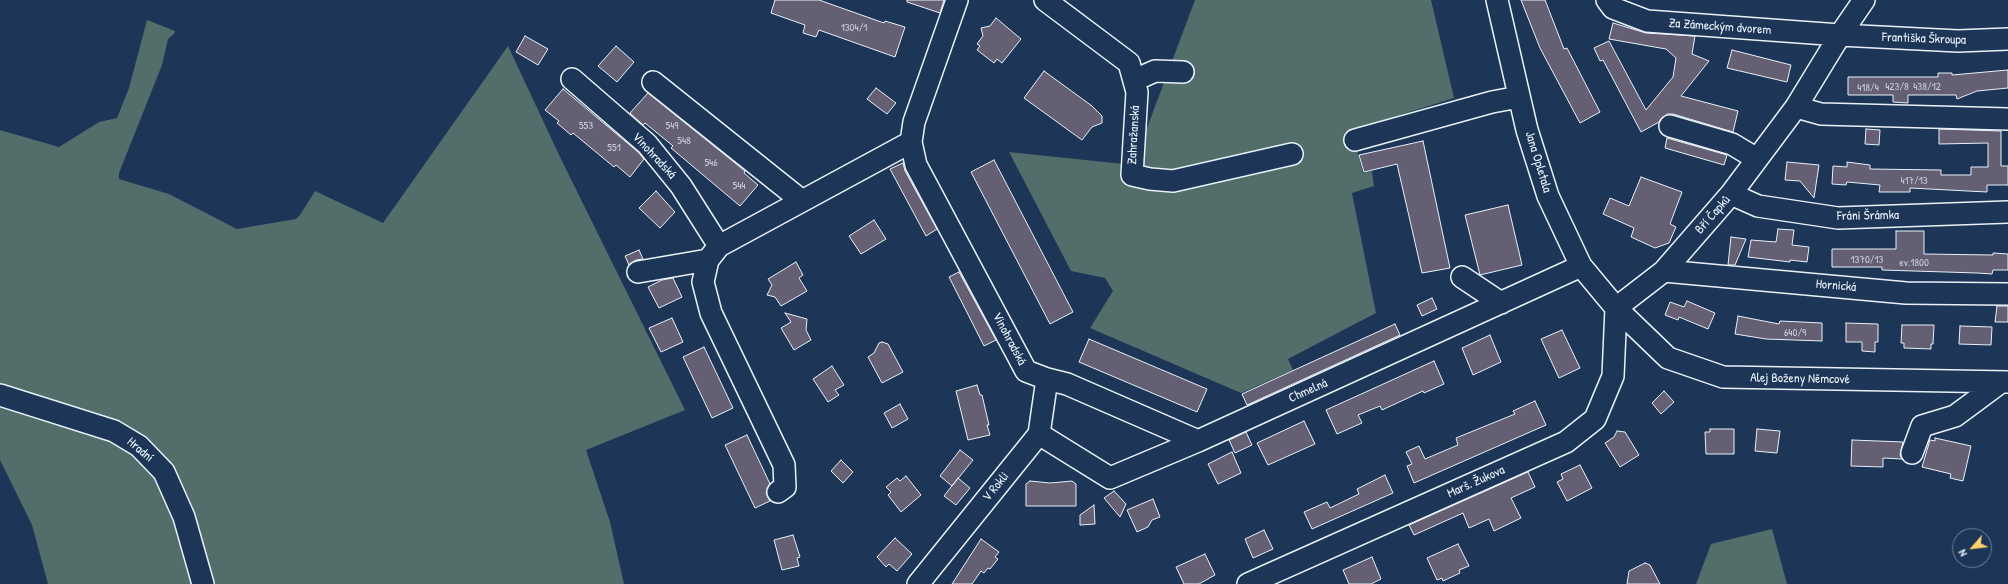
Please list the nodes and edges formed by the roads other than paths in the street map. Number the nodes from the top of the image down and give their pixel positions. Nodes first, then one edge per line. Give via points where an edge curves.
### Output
1 (957, 0) edge
2 (1044, 0) edge
3 (1497, 0) edge
4 (1607, 0) edge
5 (1864, 0) edge
6 (1840, 35) junction
7 (2008, 39) edge
8 (1183, 72) dead end
9 (572, 79) dead end
10 (1135, 80) junction
11 (653, 82) dead end
12 (1519, 97) junction
13 (1796, 107) junction
14 (2008, 119) edge
15 (1670, 126) dead end
16 (1355, 140) dead end
17 (911, 142) junction
18 (1292, 154) dead end
19 (1757, 160) junction
20 (1731, 194) junction
21 (802, 201) junction
22 (2008, 212) edge
23 (713, 253) junction
24 (1581, 266) junction
25 (1664, 271) junction
26 (638, 272) dead end
27 (1462, 278) dead end
28 (2008, 294) edge
29 (1501, 303) junction
30 (1616, 308) junction
31 (1048, 379) junction
32 (2004, 382) edge
33 (0, 395) edge
34 (1039, 434) junction
35 (1198, 441) junction
36 (1912, 453) dead end
37 (778, 492) dead end
38 (203, 584) edge
39 (918, 584) edge
40 (1248, 584) edge

1 - 17 street, Vinohradská via 914,122
2 - 10 street, Zahražanská via 1129,63
3 - 12 street, Jana Opletala
4 - 6 street, Za Zámeckým dvorem via 1612,8 1647,21
5 - 6 street, Bří Čapků
6 - 7 street, Františka Škroupa via 1958,42
6 - 13 street, Bří Čapků
8 - 10 street via 1155,71
9 - 23 street, Vinohradská via 647,144 681,186
10 - 18 street, Zahražanská via 1137,92 1132,175 1173,181
11 - 21 street
12 - 16 street via 1492,102
12 - 24 street, Jana Opletala via 1548,196
13 - 14 street via 1821,114
13 - 19 street, Bří Čapků
15 - 19 street via 1732,144
17 - 21 street
17 - 31 street, Vinohradská via 916,165 1026,371
19 - 20 street, Bří Čapků
20 - 22 street, Fráni Šrámka via 1758,206 1838,218
20 - 25 street, Bří Čapků
21 - 23 street
23 - 26 street
23 - 37 street via 703,282 711,313 784,465 785,487
24 - 29 street, Chmelná
24 - 30 street, Jana Opletala
25 - 28 street, Hornická via 1906,293
25 - 30 street, Bří Čapků
27 - 29 street
29 - 35 street, Chmelná
30 - 32 street, Alej Boženy Němcové via 1668,358 1723,377
30 - 40 street, Marš. Žukova via 1613,376 1596,419 1566,442
31 - 34 street, V Rokli
31 - 35 street, Vinohradská via 1067,384
32 - 36 street via 1955,416 1922,426
33 - 38 street, Hradní via 114,431 139,446 164,472 184,517
34 - 35 street, Chmelná via 1110,478
34 - 39 street, V Rokli

